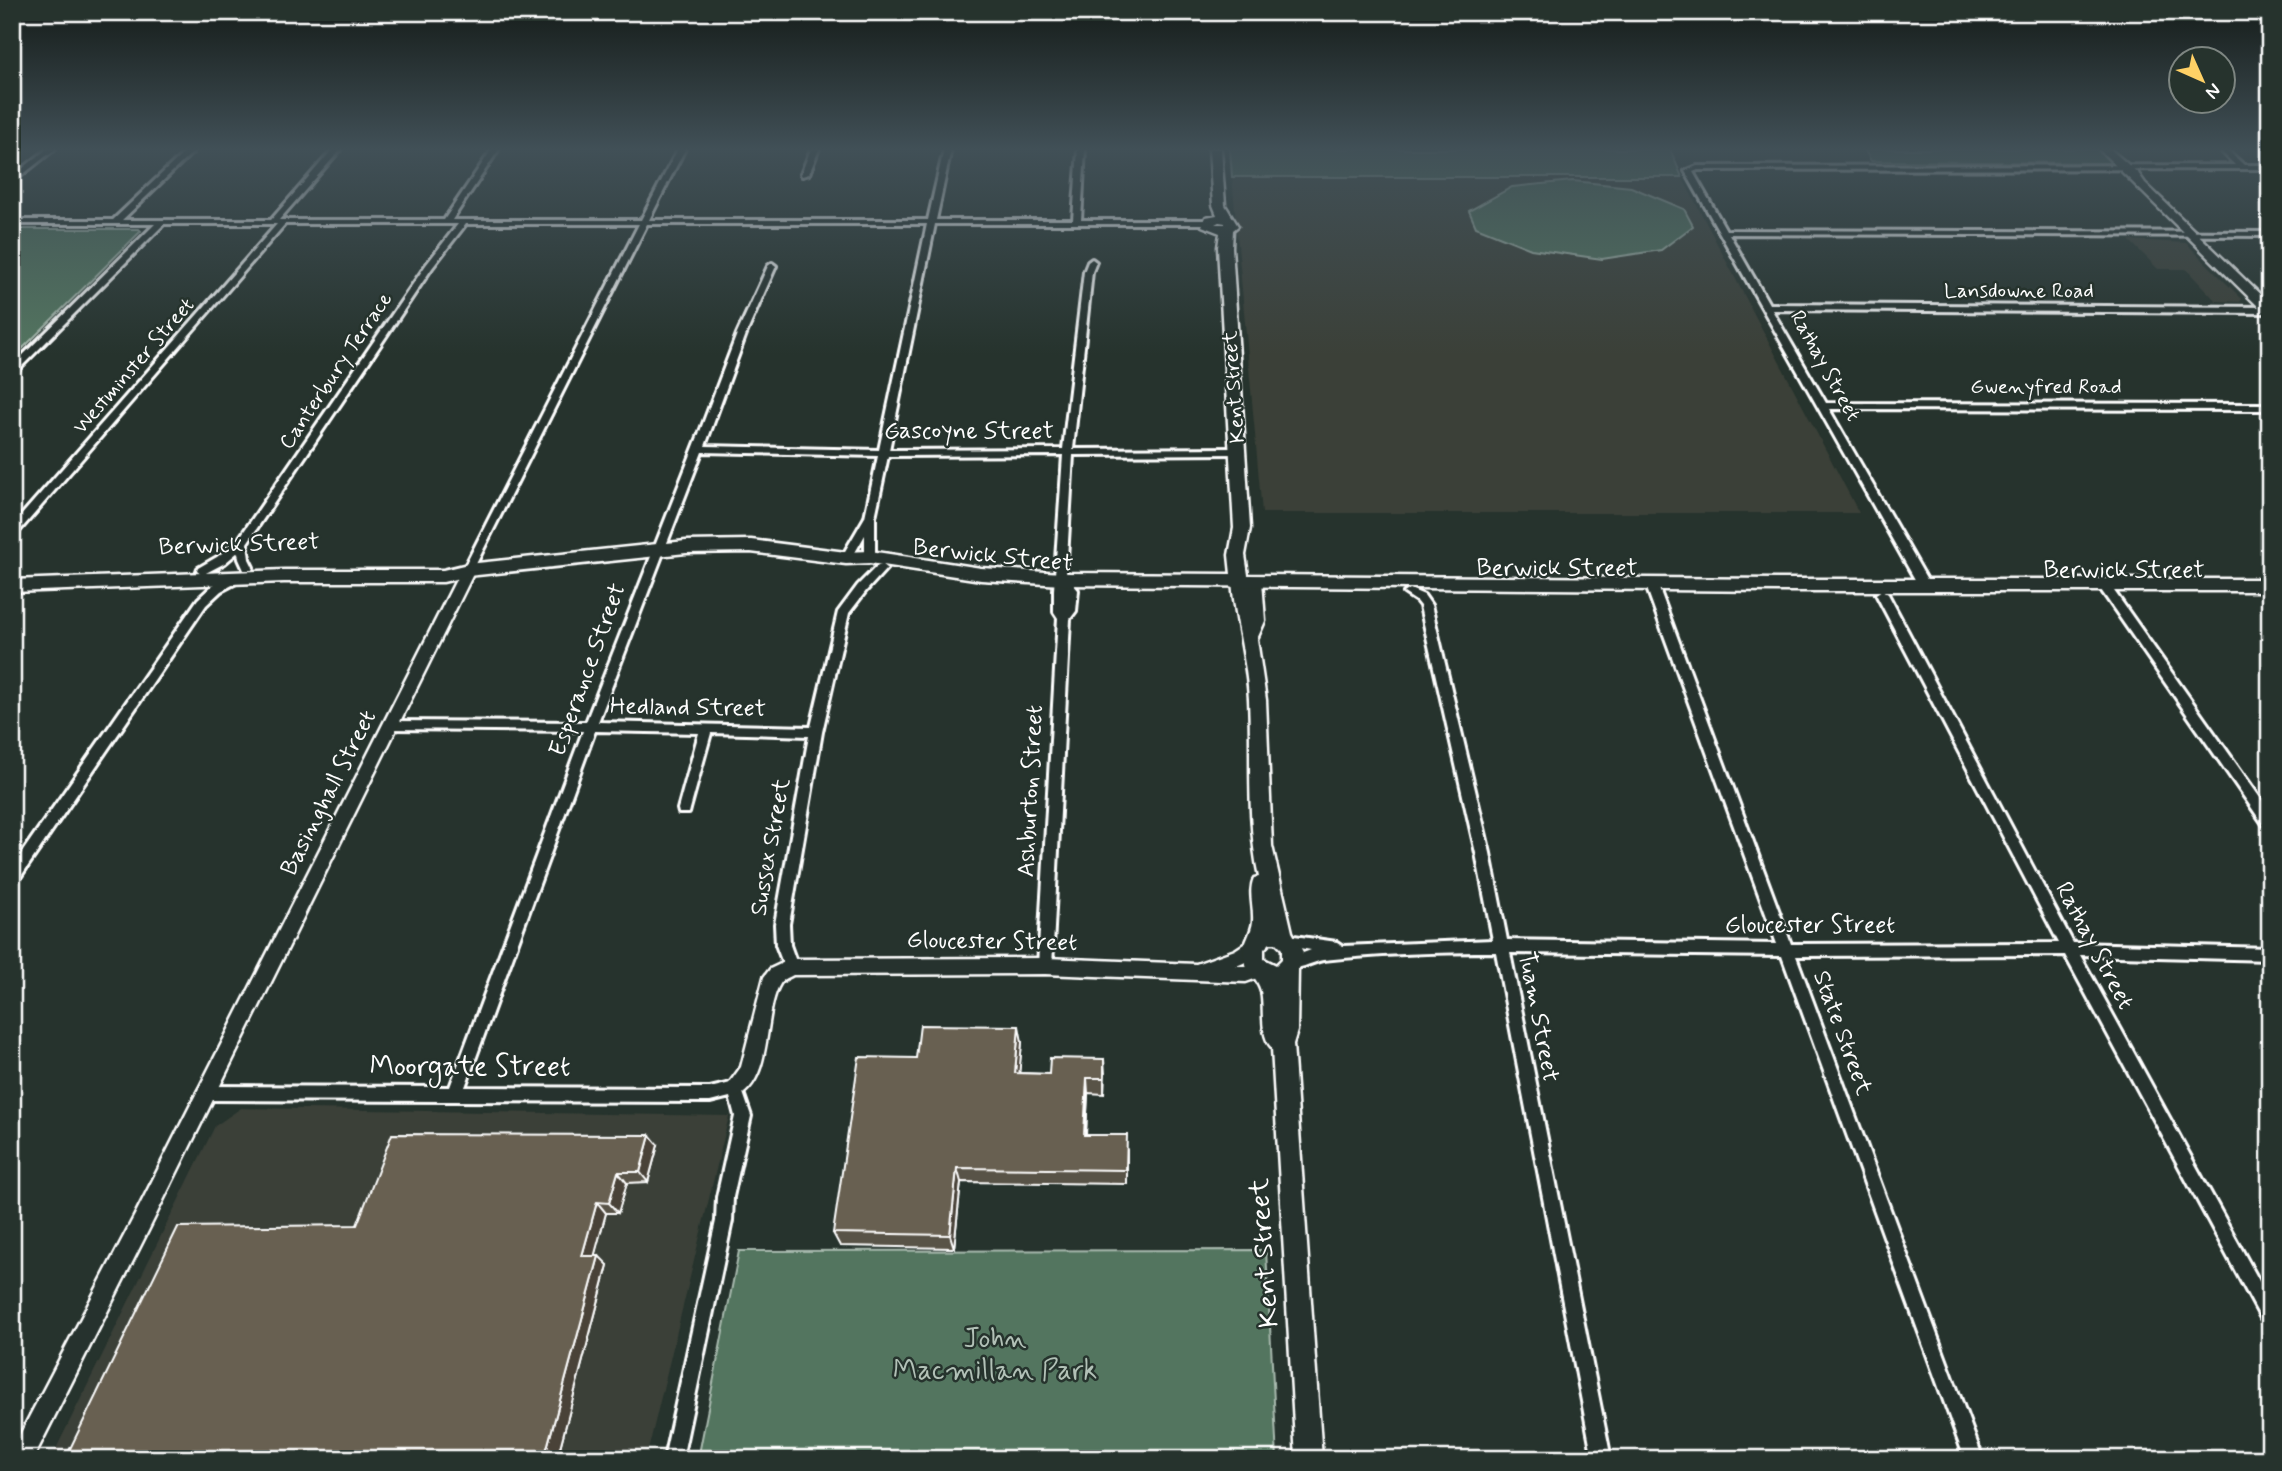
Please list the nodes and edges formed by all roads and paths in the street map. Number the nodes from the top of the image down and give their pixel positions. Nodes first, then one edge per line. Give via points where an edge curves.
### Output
1 (120, 218) edge
2 (282, 218) edge
3 (449, 218) edge
4 (648, 218) edge
5 (933, 218) edge
6 (1077, 218) edge
7 (1217, 218) edge
8 (1715, 218) edge
9 (2174, 218) edge
10 (116, 221) junction
11 (12, 222) edge
12 (162, 222) junction
13 (278, 222) junction
14 (446, 222) junction
15 (464, 222) junction
16 (646, 222) junction
17 (1077, 222) junction
18 (1217, 222) junction
19 (932, 223) junction
20 (1723, 232) junction
21 (2191, 234) junction
22 (2270, 234) edge
23 (1092, 261) dead end
24 (772, 266) dead end
25 (1767, 307) junction
26 (2269, 311) edge
27 (12, 371) edge
28 (1823, 406) junction
29 (2270, 407) edge
30 (699, 449) junction
31 (1238, 451) junction
32 (883, 452) junction
33 (1068, 452) junction
34 (870, 517) junction
35 (12, 533) edge
36 (242, 543) junction
37 (657, 549) junction
38 (846, 558) junction
39 (876, 563) junction
40 (468, 570) junction
41 (243, 572) junction
42 (199, 575) junction
43 (12, 577) edge
44 (1923, 583) junction
45 (2270, 585) edge
46 (12, 586) edge
47 (1065, 586) junction
48 (1247, 586) junction
49 (1653, 588) junction
50 (2107, 589) junction
51 (1410, 593) junction
52 (1882, 594) junction
53 (2270, 596) edge
54 (202, 602) junction
55 (391, 724) junction
56 (592, 726) junction
57 (706, 727) junction
58 (817, 732) junction
59 (684, 808) dead end
60 (2270, 823) edge
61 (1265, 860) junction
62 (12, 878) edge
63 (1286, 939) junction
64 (1256, 942) junction
65 (1501, 947) junction
66 (2070, 949) junction
67 (1787, 950) junction
68 (1351, 951) junction
69 (2270, 954) edge
70 (1290, 965) junction
71 (1045, 966) junction
72 (791, 967) junction
73 (1264, 969) junction
74 (1194, 970) junction
75 (1282, 1044) junction
76 (734, 1089) junction
77 (205, 1093) junction
78 (455, 1093) junction
79 (2270, 1318) edge
80 (20, 1459) edge
81 (673, 1459) edge
82 (1309, 1459) edge
83 (1602, 1459) edge
84 (1974, 1459) edge

1 - 10 street
2 - 13 street, Westminster Street
3 - 14 street
4 - 16 street, Basinghall Street
5 - 19 street
6 - 17 street
7 - 18 main road, Kent Street
8 - 20 street, Rathay Street
9 - 21 main road
10 - 11 street
10 - 12 street
12 - 13 street
12 - 27 street
13 - 14 street
13 - 35 street, Westminster Street
14 - 15 street
15 - 16 street
15 - 36 street, Canterbury Terrace
16 - 19 street
16 - 40 street, Basinghall Street
17 - 18 street
17 - 19 street
18 - 31 main road, Kent Street via 1225,247
19 - 32 street
20 - 21 street
20 - 25 street, Rathay Street
21 - 22 street
21 - 26 main road
23 - 33 street, Ashburton Street
24 - 30 street, Esperance Street via 738,340
25 - 26 street, Lansdowne Road
25 - 28 street, Rathay Street
28 - 29 street, Gwenyfred Road
28 - 44 street, Rathay Street
30 - 32 street, Gascoyne Street
30 - 37 street, Esperance Street
31 - 33 street, Gascoyne Street
31 - 48 main road, Kent Street via 1242,528 1251,555
32 - 33 street, Gascoyne Street
32 - 34 street
33 - 47 street, Ashburton Street
34 - 38 street
34 - 39 street
36 - 41 street
36 - 42 street, Canterbury Terrace
37 - 38 main road, Berwick Street via 751,546
37 - 40 main road, Berwick Street
37 - 56 street, Esperance Street
38 - 39 main road, Berwick Street
39 - 47 main road, Berwick Street via 954,582
39 - 58 street, Sussex Street via 844,612
40 - 41 main road, Berwick Street via 431,576
40 - 55 street, Basinghall Street
41 - 42 main road, Berwick Street
41 - 54 street
42 - 43 main road, Berwick Street
42 - 46 main road, Berwick Street
42 - 54 street
44 - 49 main road, Berwick Street
44 - 50 main road, Berwick Street
45 - 50 main road, Berwick Street
47 - 48 main road, Berwick Street
47 - 71 street, Ashburton Street via 1060,612 1064,618
48 - 49 main road, Berwick Street
48 - 51 main road, Berwick Street
48 - 61 main road, Kent Street via 1243,622 1250,638 1256,683
49 - 51 main road, Berwick Street
49 - 52 main road, Berwick Street
49 - 67 street, State Street
50 - 52 main road, Berwick Street
50 - 53 main road, Berwick Street
50 - 60 street
51 - 65 street, Tuam Street via 1420,598 1428,615
52 - 66 street, Rathay Street
54 - 62 street
55 - 56 street, Hedland Street
55 - 77 street, Basinghall Street
56 - 57 street, Hedland Street
56 - 78 street, Esperance Street
57 - 58 street, Hedland Street
57 - 59 street
58 - 72 street, Sussex Street via 782,924
61 - 63 main road, Kent Street
61 - 64 main road, Kent Street via 1261,872 1263,911
63 - 64 main road via 1269,935
63 - 68 street, Gloucester Street
63 - 70 main road via 1293,949
64 - 73 main road via 1252,957
64 - 74 street, Gloucester Street via 1241,956
65 - 67 street, Gloucester Street
65 - 68 street, Gloucester Street
65 - 83 street, Tuam Street
66 - 67 street, Gloucester Street
66 - 69 street, Gloucester Street
66 - 79 street, Rathay Street
67 - 84 street, State Street
68 - 70 street, Gloucester Street via 1316,954
70 - 73 main road via 1278,972
70 - 75 main road, Kent Street via 1287,1031
71 - 72 street, Gloucester Street
71 - 74 street, Gloucester Street
72 - 76 street via 770,983 750,1071
73 - 74 street, Gloucester Street via 1246,974
73 - 75 main road, Kent Street via 1272,993 1276,1039
75 - 82 main road, Kent Street
76 - 78 street, Moorgate Street via 710,1095
76 - 81 street via 743,1116
77 - 78 street, Moorgate Street
77 - 80 street, Basinghall Street

